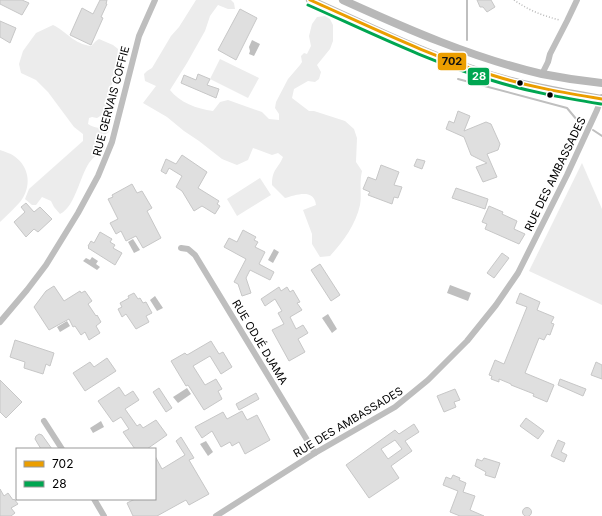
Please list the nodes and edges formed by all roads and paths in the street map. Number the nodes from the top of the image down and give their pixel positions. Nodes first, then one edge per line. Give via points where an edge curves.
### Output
1 (155, 0) edge
2 (310, 0) edge
3 (343, 0) edge
4 (514, 0) edge
5 (577, 0) edge
6 (567, 21) junction
7 (542, 74) junction
8 (602, 84) edge
9 (602, 98) edge
10 (181, 248) dead end
11 (0, 322) edge
12 (44, 421) dead end
13 (61, 448) edge
14 (315, 453) junction
15 (95, 500) edge
16 (104, 516) edge
17 (216, 516) edge

1 - 11 street, RUE GERVAIS COFFIE via 139,36 112,142 98,176 46,265
2 - 9 main road via 480,72 536,87
3 - 7 main road via 454,47
4 - 6 path via 525,8
5 - 6 street
6 - 7 street
7 - 8 main road
9 - 14 street, RUE DES AMBASSADES via 518,273 496,305 466,341 411,396
10 - 14 street, RUE ODJÉ DJAMA via 188,249 195,256
12 - 13 street
14 - 17 street, RUE DES AMBASSADES
15 - 16 street

